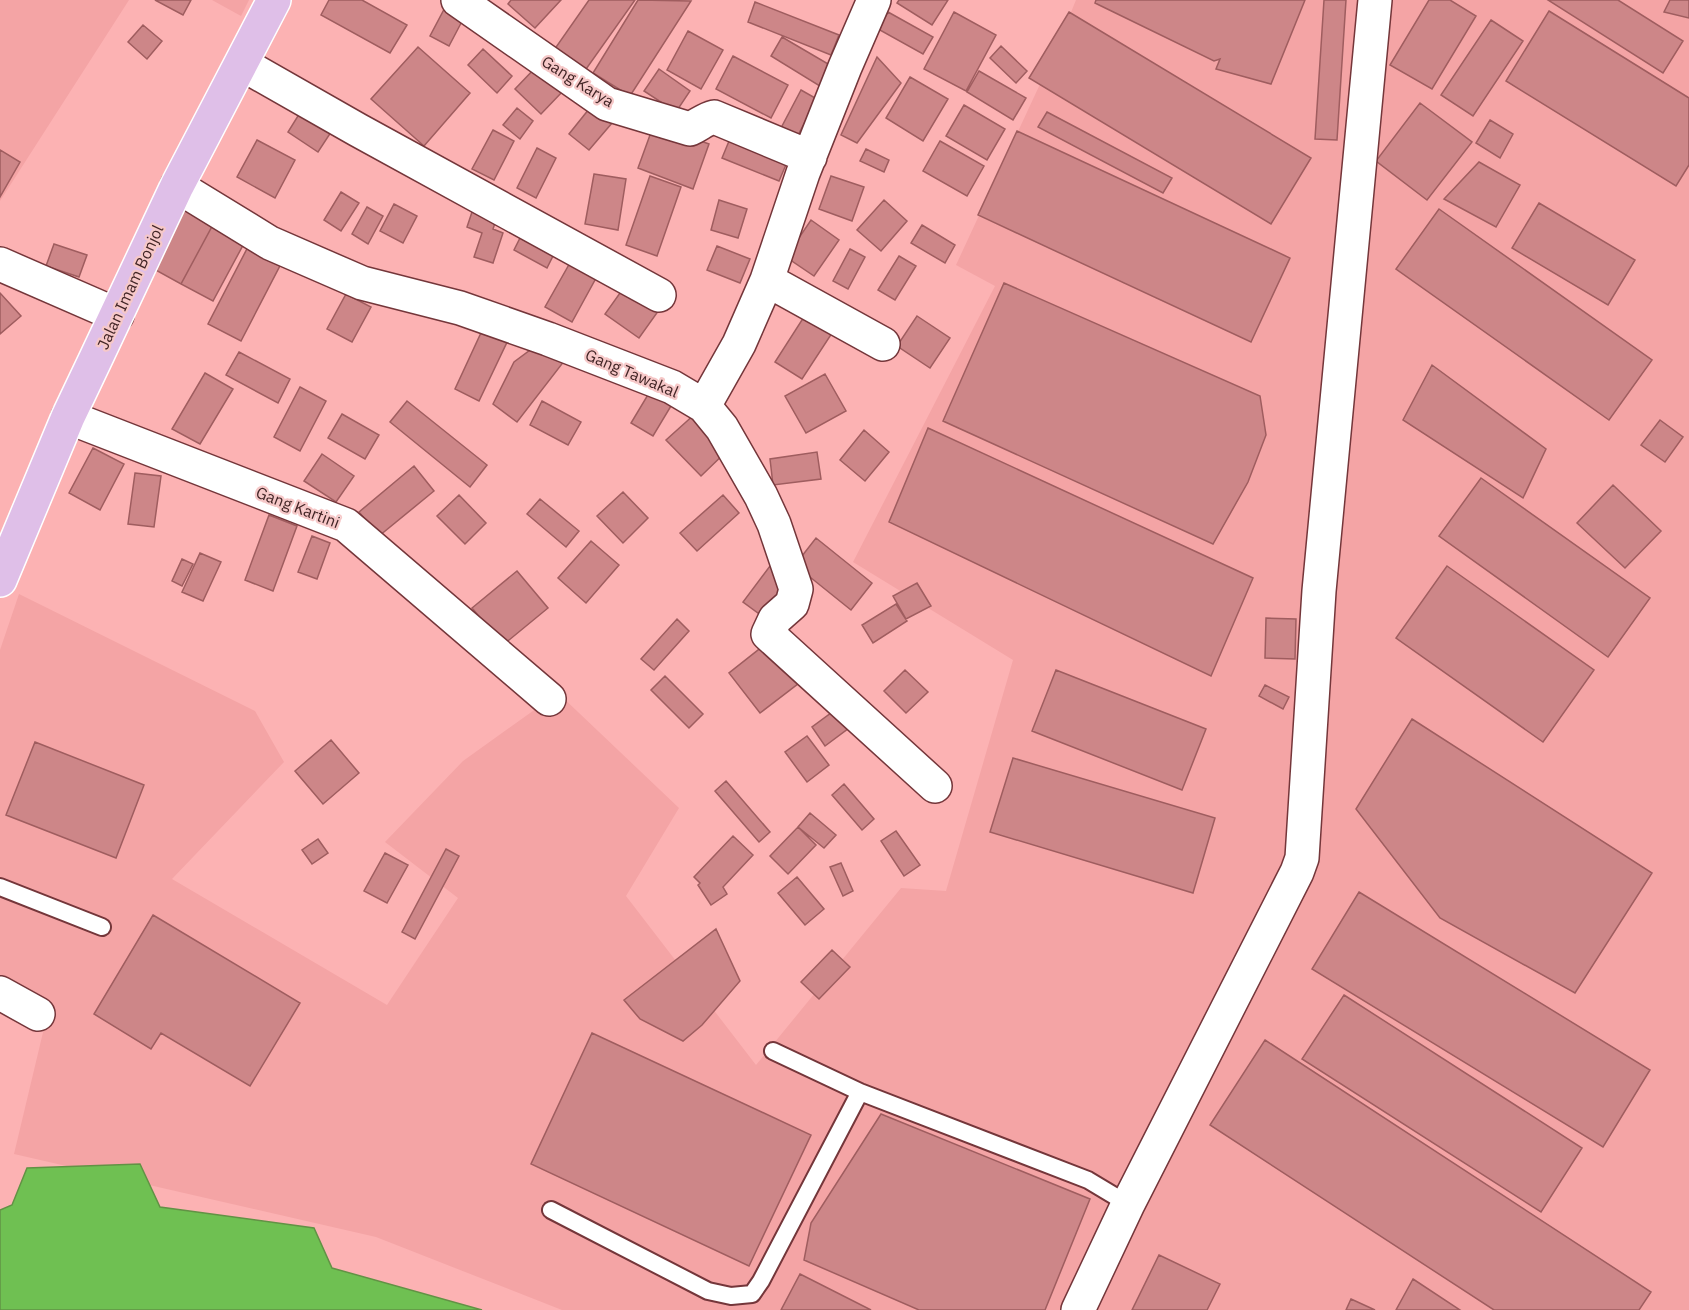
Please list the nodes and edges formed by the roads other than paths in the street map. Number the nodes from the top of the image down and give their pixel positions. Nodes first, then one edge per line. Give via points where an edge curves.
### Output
1 (274, 0) edge
2 (458, 0) edge
3 (874, 0) edge
4 (1375, 0) edge
5 (242, 63) junction
6 (810, 157) junction
7 (177, 186) junction
8 (0, 264) edge
9 (767, 279) junction
10 (659, 295) dead end
11 (117, 315) junction
12 (884, 344) dead end
13 (704, 406) junction
14 (68, 417) junction
15 (0, 577) edge
16 (549, 699) dead end
17 (935, 786) dead end
18 (0, 887) edge
19 (102, 927) dead end
20 (0, 993) edge
21 (38, 1014) dead end
22 (773, 1051) dead end
23 (860, 1092) junction
24 (1128, 1204) junction
25 (551, 1210) dead end
26 (1078, 1310) edge

1 - 5 main road, Jalan Imam Bonjol
2 - 6 street, Gang Karya via 607,104 690,129 714,117
3 - 6 street
4 - 24 street via 1319,591 1302,858
5 - 7 main road, Jalan Imam Bonjol
5 - 10 street
6 - 9 street
7 - 11 main road, Jalan Imam Bonjol
7 - 13 street, Gang Tawakal via 270,243 362,283 460,308 548,339 672,387
8 - 11 street
9 - 12 street
9 - 13 street via 740,344
11 - 14 main road, Jalan Imam Bonjol
13 - 17 street, Gang Tawakal via 722,428 761,496 796,589 792,604 775,619 768,634
14 - 15 main road, Jalan Imam Bonjol
14 - 16 street, Gang Kartini via 346,525
18 - 19 lane
20 - 21 street
22 - 23 lane
23 - 24 lane via 1088,1180
23 - 25 lane via 752,1294 730,1296 708,1291
24 - 26 street

